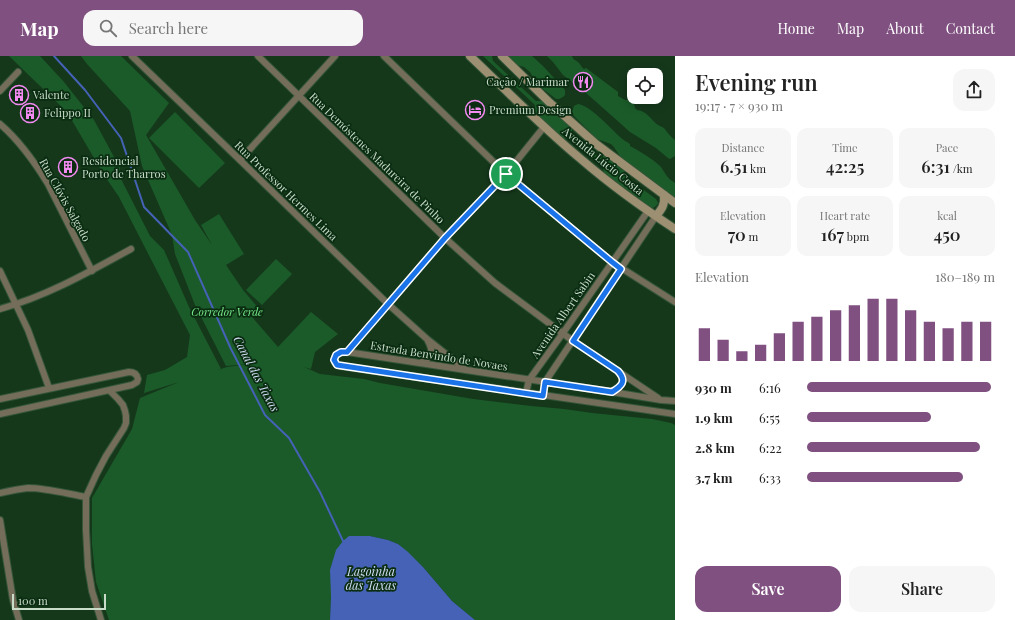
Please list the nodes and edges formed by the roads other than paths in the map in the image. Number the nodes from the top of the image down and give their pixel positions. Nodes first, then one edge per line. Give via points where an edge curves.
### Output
1 (132, 56) edge
2 (258, 56) edge
3 (335, 56) edge
4 (384, 56) edge
5 (470, 56) edge
6 (502, 56) edge
7 (18, 72) dead end
8 (0, 91) edge
9 (299, 96) junction
10 (0, 124) edge
11 (544, 127) junction
12 (240, 160) junction
13 (506, 174) junction
14 (664, 195) junction
15 (675, 203) edge
16 (648, 211) junction
17 (656, 216) junction
18 (675, 229) edge
19 (445, 238) junction
20 (131, 249) dead end
21 (612, 262) junction
22 (621, 269) junction
23 (0, 271) edge
24 (92, 271) junction
25 (675, 302) edge
26 (16, 304) junction
27 (388, 304) junction
28 (0, 309) edge
29 (563, 333) junction
30 (427, 339) junction
31 (573, 341) junction
32 (347, 352) junction
33 (420, 363) junction
34 (466, 370) junction
35 (618, 371) junction
36 (529, 380) junction
37 (545, 382) junction
38 (50, 388) junction
39 (110, 391) junction
40 (612, 392) junction
41 (526, 393) junction
42 (543, 396) junction
43 (0, 399) edge
44 (661, 400) junction
45 (675, 401) edge
46 (0, 414) edge
47 (675, 414) edge
48 (0, 493) edge
49 (86, 497) junction
50 (0, 520) edge
51 (19, 620) edge
52 (101, 620) edge

1 - 12 street, Rua Professor Hermes Lima
2 - 9 street, Rua Demóstenes Madureira de Pinho
3 - 9 street
4 - 13 street
5 - 11 main road, Avenida Lúcio Costa
6 - 14 main road, Avenida Lúcio Costa via 596,144
7 - 8 street
9 - 12 street
9 - 19 street, Rua Demóstenes Madureira de Pinho
10 - 24 street, Rua Clóvis Salgado via 24,148 48,184
11 - 13 street
11 - 16 main road, Avenida Lúcio Costa via 581,160
12 - 27 street, Rua Professor Hermes Lima
13 - 19 street
13 - 21 street
14 - 15 main road, Avenida Lúcio Costa
14 - 17 main road via 663,207
16 - 17 main road, Avenida Lúcio Costa
16 - 21 street, Avenida Albert Sabin
17 - 18 main road, Avenida Lúcio Costa
17 - 22 street, Avenida Albert Sabin
19 - 27 street
19 - 29 street, Rua Demóstenes Madureira de Pinho via 495,283
20 - 24 street
21 - 22 street
21 - 29 street, Avenida Albert Sabin
22 - 25 street
22 - 31 street, Avenida Albert Sabin
23 - 26 street
24 - 26 street
26 - 28 street
26 - 38 street
27 - 30 street, Rua Professor Hermes Lima
27 - 32 street
29 - 31 street, Rua Demóstenes Madureira de Pinho
29 - 36 street, Avenida Albert Sabin
30 - 33 street via 431,354
30 - 34 street, Rua Professor Hermes Lima
31 - 35 street, Rua Demóstenes Madureira de Pinho
31 - 37 street, Avenida Albert Sabin
32 - 33 street, Estrada Benvindo de Novaes
32 - 41 street, Estrada Benvindo de Novaes via 336,355 334,360 337,365
33 - 34 street, Estrada Benvindo de Novaes
34 - 36 street, Estrada Benvindo de Novaes
35 - 40 street via 623,380
35 - 44 street, Rua Demóstenes Madureira de Pinho
36 - 37 street, Estrada Benvindo de Novaes
36 - 41 street, Avenida Albert Sabin
37 - 40 street, Estrada Benvindo de Novaes
37 - 42 street, Avenida Albert Sabin
38 - 39 street via 129,372 138,376 135,384
38 - 43 street
39 - 46 street
39 - 49 street via 125,411 126,423
40 - 44 street, Estrada Benvindo de Novaes
41 - 42 street, Estrada Benvindo de Novaes
42 - 47 street, Estrada Benvindo de Novaes
44 - 45 street, Estrada Benvindo de Novaes
48 - 49 street via 40,489
49 - 52 street via 88,567
50 - 51 street

